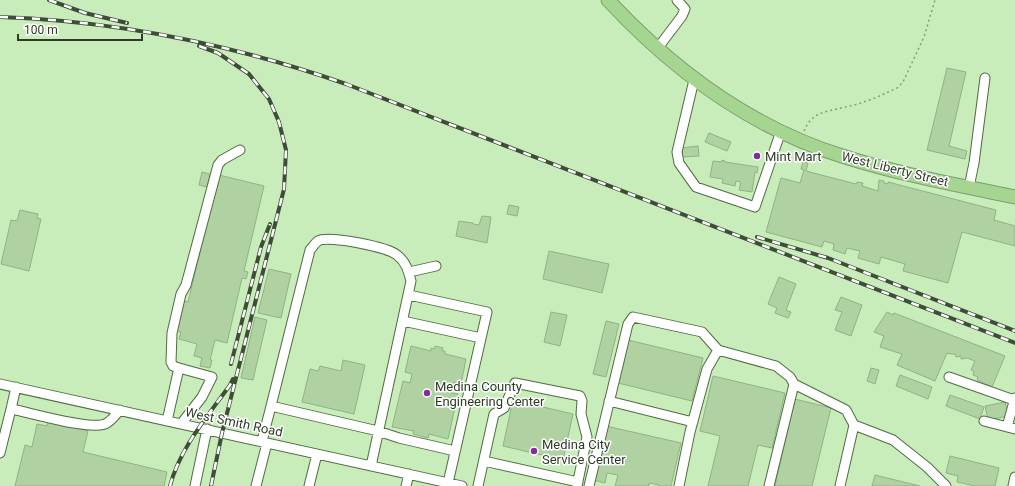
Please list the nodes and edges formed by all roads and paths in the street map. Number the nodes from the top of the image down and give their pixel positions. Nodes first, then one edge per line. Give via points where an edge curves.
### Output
1 (608, 0) edge
2 (677, 0) edge
3 (689, 0) edge
4 (935, 0) edge
5 (685, 9) junction
6 (657, 49) junction
7 (985, 78) dead end
8 (694, 80) junction
9 (780, 131) junction
10 (799, 140) junction
11 (240, 150) dead end
12 (970, 187) junction
13 (1015, 197) edge
14 (436, 266) dead end
15 (409, 272) junction
16 (409, 295) junction
17 (403, 321) junction
18 (481, 338) junction
19 (718, 350) junction
20 (179, 368) junction
21 (950, 377) dead end
22 (0, 384) edge
23 (794, 384) junction
24 (16, 387) junction
25 (1015, 399) edge
26 (609, 401) junction
27 (271, 406) junction
28 (11, 410) junction
29 (120, 410) junction
30 (167, 421) junction
31 (984, 421) dead end
32 (693, 422) junction
33 (181, 424) junction
34 (854, 425) junction
35 (1011, 428) edge
36 (207, 429) junction
37 (378, 431) junction
38 (265, 442) junction
39 (455, 452) junction
40 (0, 454) edge
41 (317, 454) junction
42 (484, 461) junction
43 (371, 466) junction
44 (409, 474) junction
45 (1015, 477) edge
46 (448, 483) junction
47 (577, 484) edge
48 (195, 486) edge
49 (256, 486) edge
50 (309, 486) edge
51 (406, 486) edge
52 (462, 486) edge
53 (478, 486) edge
54 (589, 486) edge
55 (679, 486) edge
56 (769, 486) edge
57 (840, 486) edge
58 (946, 486) edge
59 (1013, 486) edge

1 - 6 highway, West Liberty Street
2 - 5 street
3 - 5 street
4 - 10 path via 924,37 903,82 897,88 875,98 815,116
5 - 6 street
6 - 8 highway, West Liberty Street
7 - 12 street
8 - 9 highway, West Liberty Street via 726,102
8 - 9 street via 677,152 679,163 696,187 755,207
9 - 10 highway, West Liberty Street
10 - 12 highway, West Liberty Street via 840,156
11 - 20 street via 218,165 172,333 171,362
12 - 13 highway, West Liberty Street
14 - 15 street
15 - 16 street
15 - 27 street via 407,265 385,248 330,239 318,241 310,250 306,262
16 - 17 street
16 - 18 street via 487,312
17 - 18 street
17 - 37 street
18 - 39 street
19 - 23 street via 776,366 790,377
19 - 26 street via 702,332 634,317 628,324
19 - 32 street via 707,369
20 - 30 street
20 - 33 street via 212,376 202,397
21 - 25 street
22 - 24 street, West Smith Road
23 - 34 street via 846,410
23 - 56 street
24 - 28 street
24 - 29 street, West Smith Road
25 - 35 street
26 - 32 street
26 - 54 street
27 - 37 street
27 - 38 street
28 - 29 street via 99,426 107,424
28 - 40 street
29 - 30 street, West Smith Road
30 - 33 street, West Smith Road
31 - 35 street
32 - 55 street
33 - 36 street, West Smith Road
34 - 57 street
34 - 58 street via 893,440
36 - 38 street, West Smith Road
36 - 48 street
37 - 39 street
37 - 43 street
38 - 41 street, West Smith Road
38 - 49 street
39 - 46 street
41 - 43 street, West Smith Road
41 - 50 street
42 - 47 street
42 - 47 street via 494,414 504,408 515,383 580,396 580,414 587,437
42 - 53 street
43 - 44 street, West Smith Road
44 - 46 street, West Smith Road
44 - 51 street
45 - 59 street
46 - 52 street, West Smith Road

